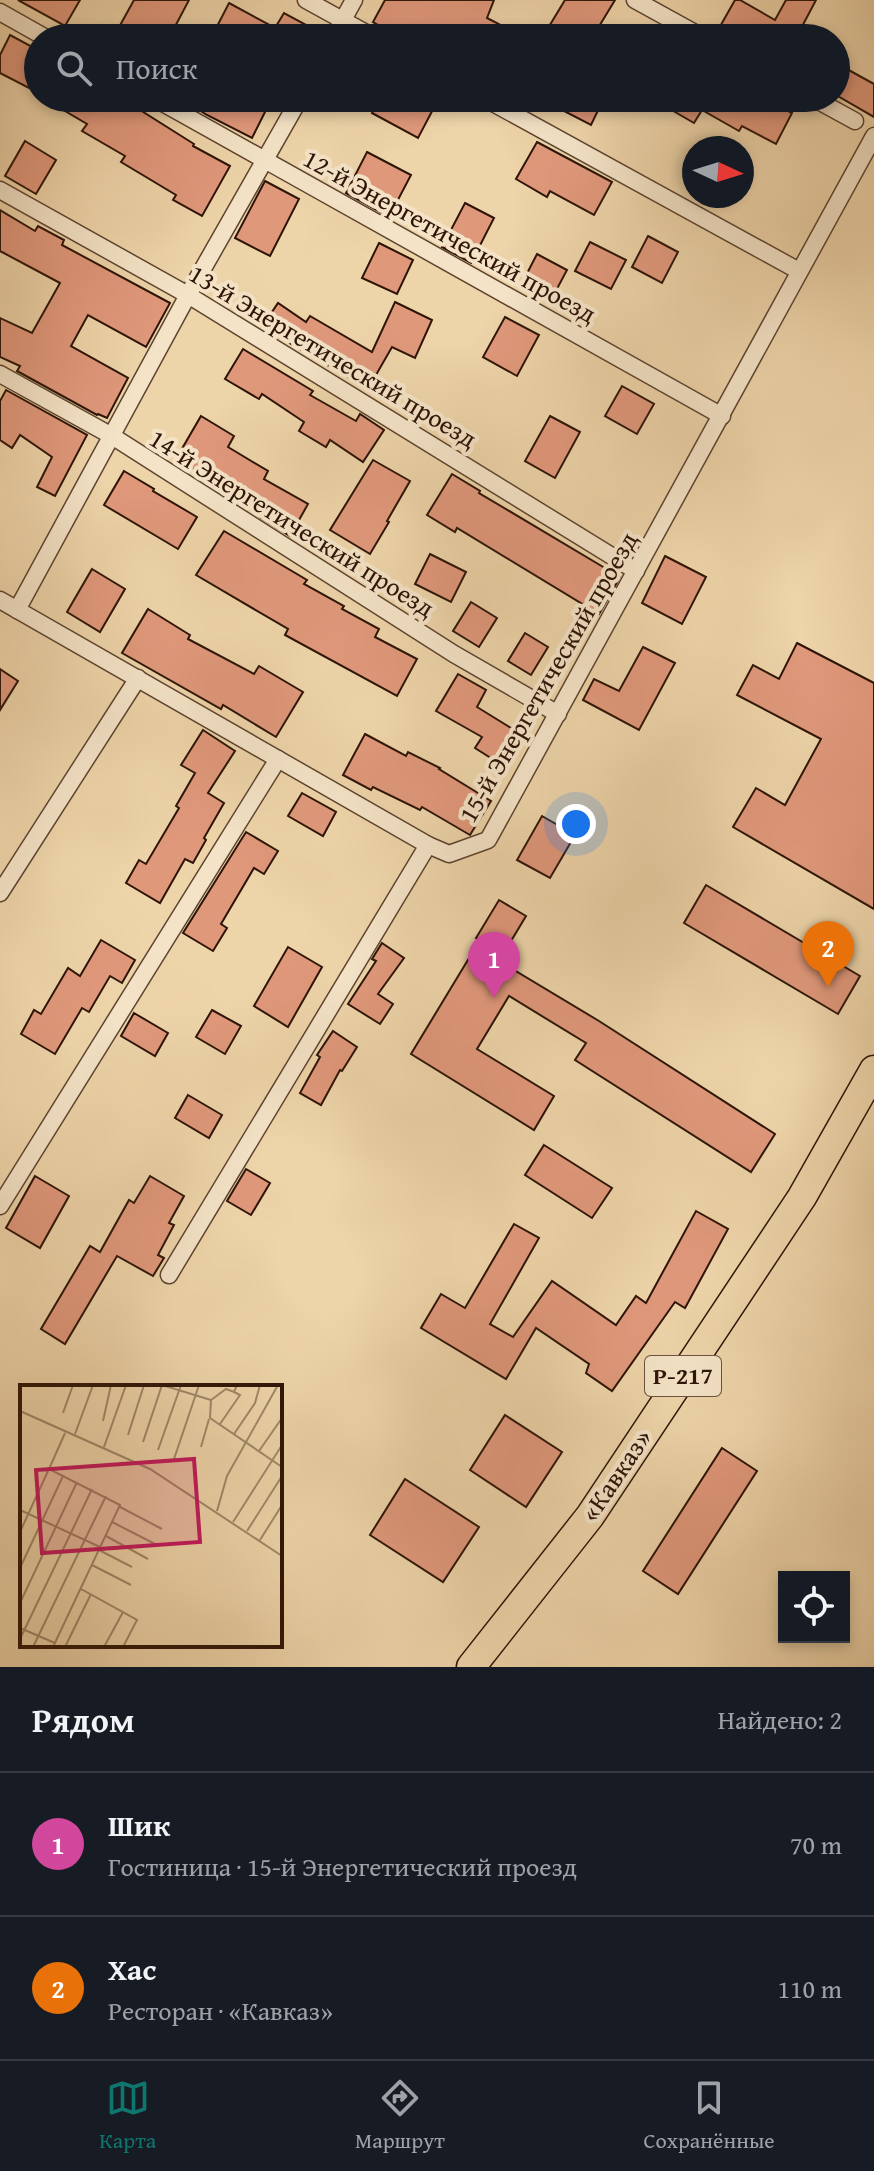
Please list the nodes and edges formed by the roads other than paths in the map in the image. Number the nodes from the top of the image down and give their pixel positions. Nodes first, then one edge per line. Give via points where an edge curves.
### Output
1 (306, 0) edge
2 (354, 0) edge
3 (635, 0) edge
4 (0, 12) edge
5 (343, 20) junction
6 (341, 24) edge
7 (350, 24) edge
8 (679, 24) edge
9 (24, 26) edge
10 (179, 112) edge
11 (292, 112) edge
12 (509, 112) edge
13 (839, 112) edge
14 (855, 121) dead end
15 (874, 136) edge
16 (265, 160) junction
17 (0, 190) edge
18 (799, 271) junction
19 (188, 295) junction
20 (0, 374) edge
21 (722, 416) junction
22 (112, 436) junction
23 (636, 571) junction
24 (0, 600) edge
25 (17, 610) junction
26 (138, 678) junction
27 (558, 714) junction
28 (278, 759) junction
29 (428, 845) junction
30 (0, 893) edge
31 (874, 1070) edge
32 (0, 1206) edge
33 (169, 1275) dead end
34 (471, 1667) edge

1 - 5 street
2 - 5 street
3 - 8 street
4 - 9 street
5 - 6 street
5 - 7 street
10 - 16 street, 12-й Энергетический проезд
11 - 16 street
12 - 18 street
13 - 14 street
15 - 18 street, 15-й Энергетический проезд
16 - 19 street
16 - 21 street, 12-й Энергетический проезд
17 - 19 street, 13-й Энергетический проезд
18 - 21 street, 15-й Энергетический проезд
19 - 22 street
19 - 23 street, 13-й Энергетический проезд
20 - 22 street, 14-й Энергетический проезд
21 - 23 street, 15-й Энергетический проезд
22 - 25 street
22 - 27 street, 14-й Энергетический проезд via 454,654
23 - 27 street, 15-й Энергетический проезд
24 - 25 street, 15-й Энергетический проезд
25 - 26 street, 15-й Энергетический проезд
26 - 28 street, 15-й Энергетический проезд
26 - 30 street
27 - 29 street, 15-й Энергетический проезд via 488,840 449,854
28 - 29 street, 15-й Энергетический проезд
28 - 32 street
29 - 33 street
31 - 34 highway, «Кавказ» / Р-217 via 802,1197 590,1516

